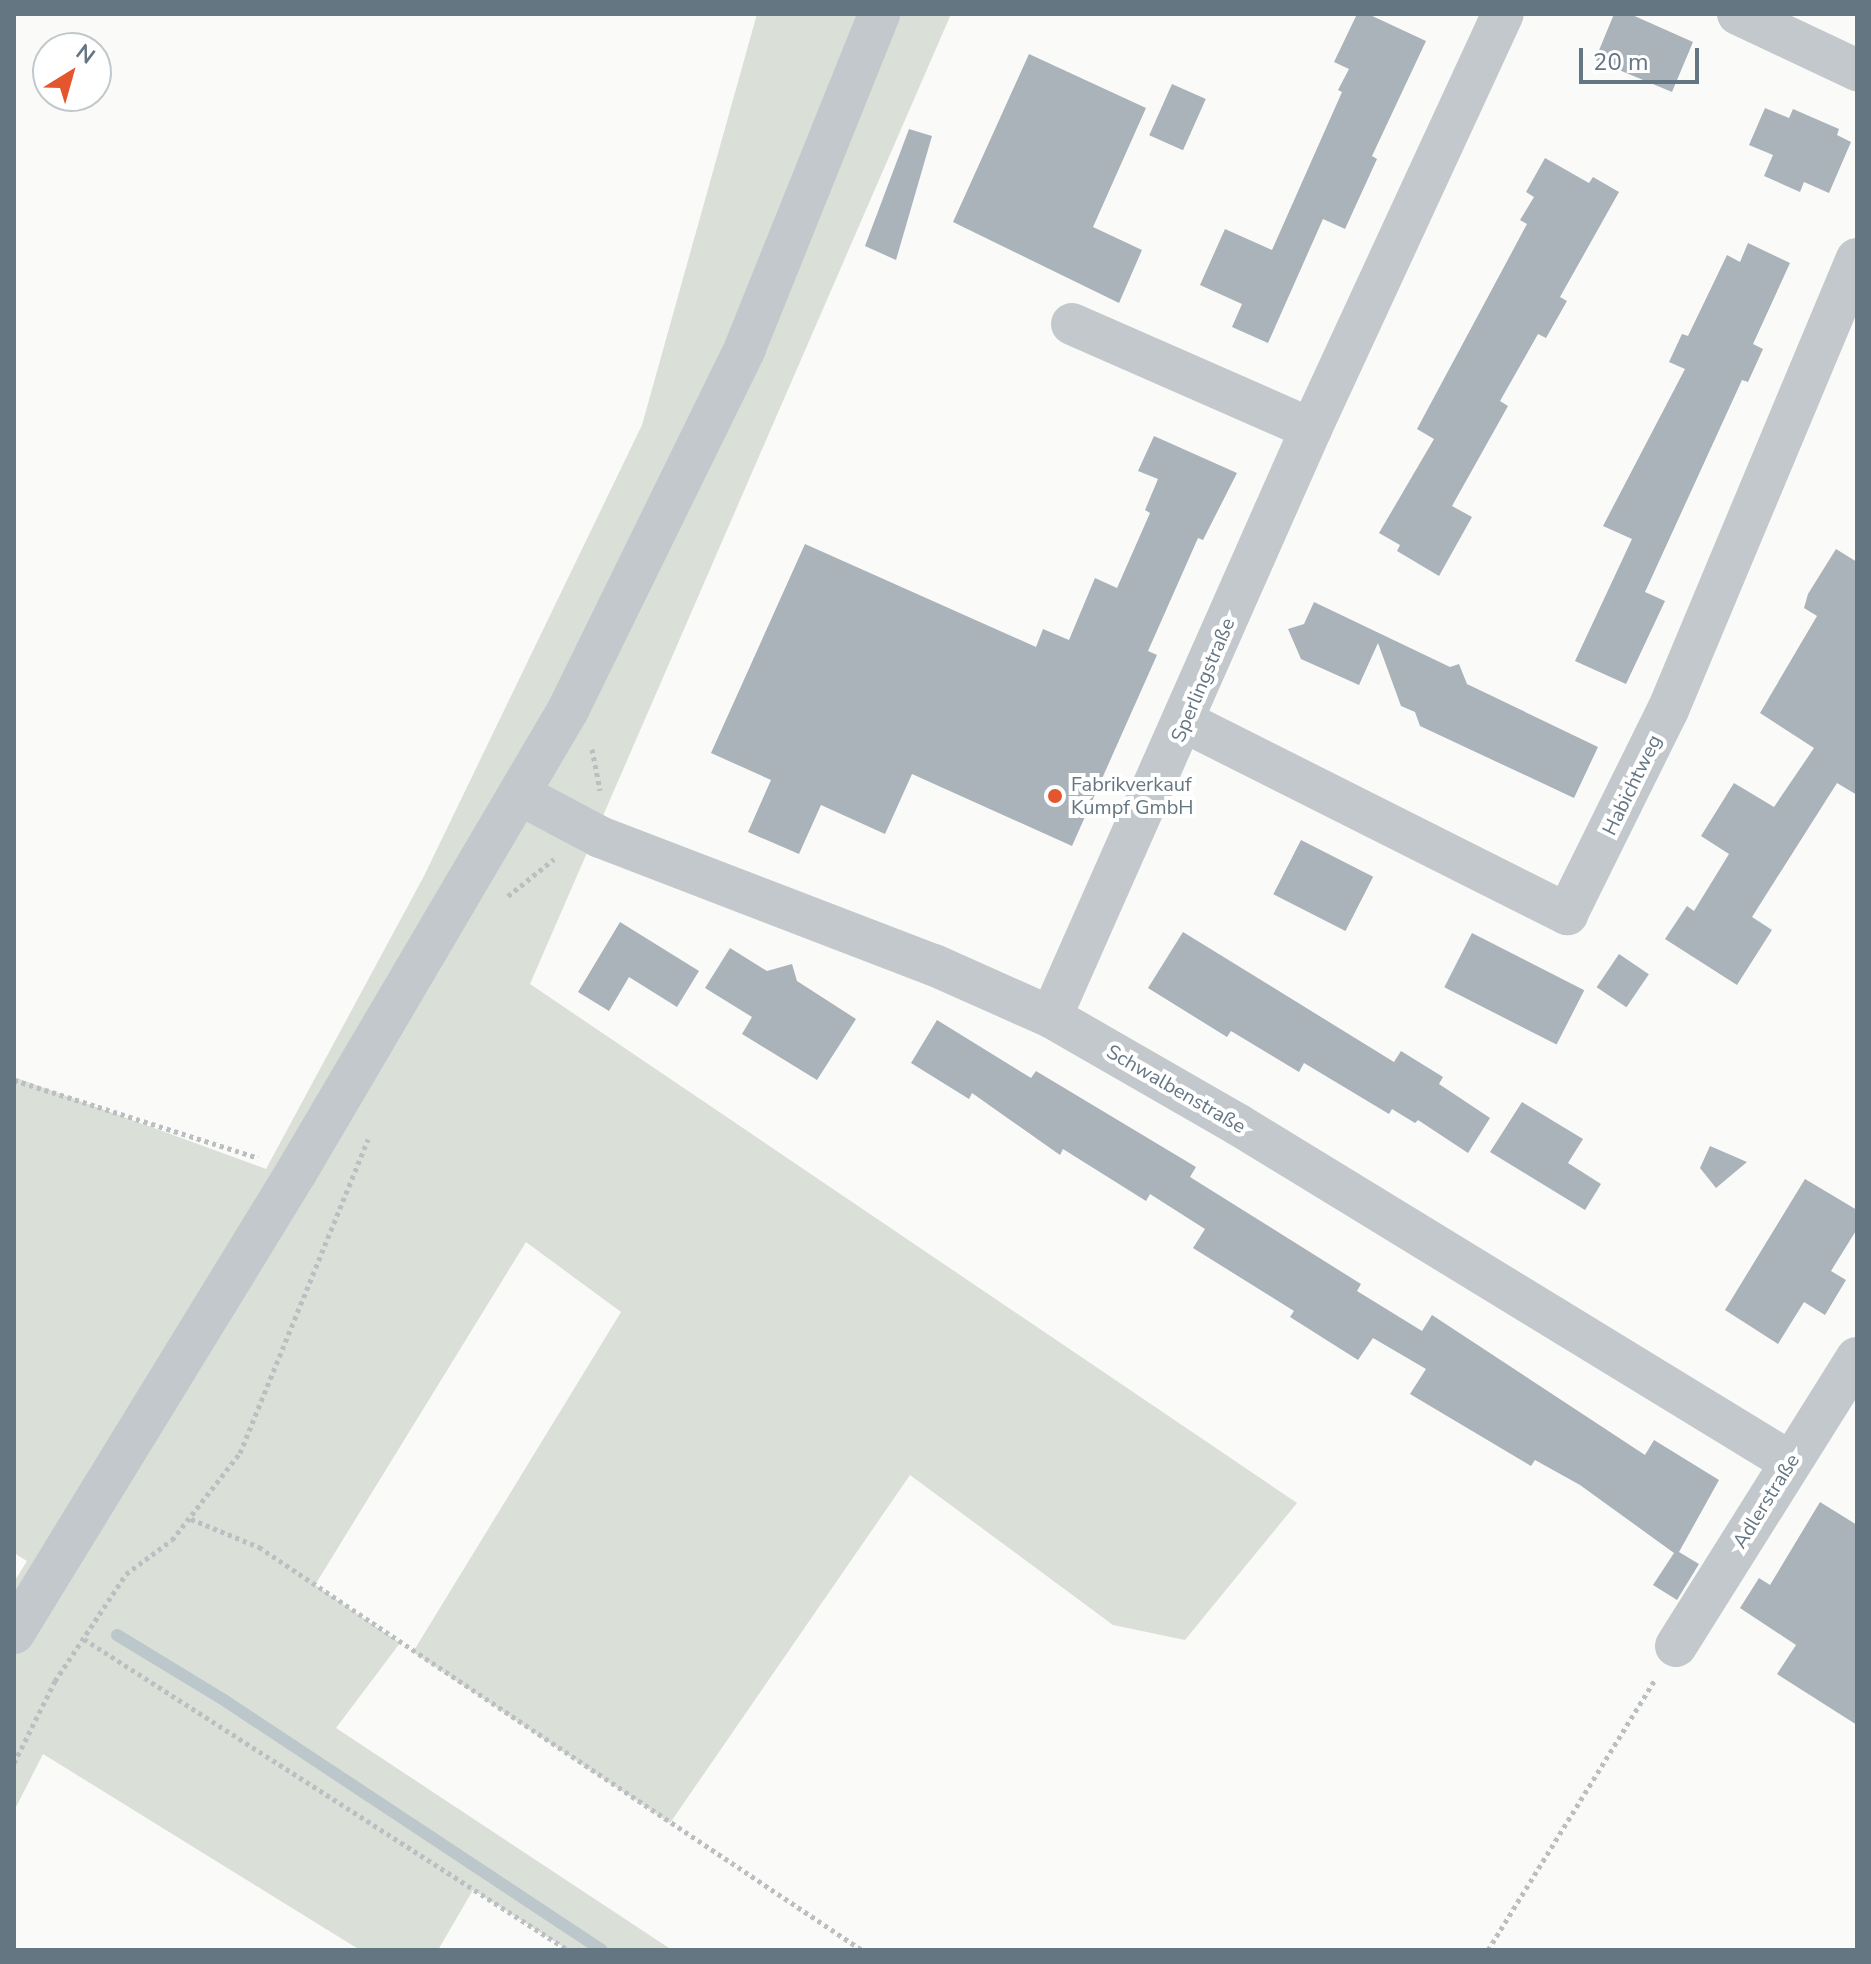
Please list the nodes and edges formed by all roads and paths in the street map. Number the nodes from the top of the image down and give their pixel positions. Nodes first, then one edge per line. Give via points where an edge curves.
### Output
1 (879, 14) edge
2 (1503, 14) edge
3 (1738, 14) edge
4 (1857, 70) edge
5 (1857, 259) edge
6 (1072, 324) dead end
7 (1311, 429) junction
8 (1185, 722) junction
9 (521, 795) junction
10 (581, 827) junction
11 (502, 901) dead end
12 (1051, 1017) junction
13 (14, 1080) edge
14 (373, 1130) dead end
15 (297, 1171) junction
16 (1857, 1360) edge
17 (1790, 1462) junction
18 (191, 1519) junction
19 (14, 1633) edge
20 (84, 1639) junction
21 (1676, 1646) joint
22 (14, 1763) edge
23 (568, 1950) edge
24 (862, 1950) edge
25 (1488, 1950) edge

1 - 9 street via 745,348 632,588
2 - 7 street, Sperlingstraße
3 - 4 street
5 - 8 street, Habichtweg via 1668,710 1567,914
6 - 7 street
7 - 8 street, Sperlingstraße
8 - 12 street, Sperlingstraße
9 - 10 street, Schwalbenstraße
9 - 15 street
10 - 11 path via 559,855
10 - 12 street, Schwalbenstraße via 934,965
12 - 17 street, Schwalbenstraße via 1237,1124
13 - 15 path
14 - 18 path via 240,1453
15 - 19 street
16 - 17 street, Adlerstraße
17 - 21 street, Adlerstraße
18 - 20 path via 126,1574
18 - 24 path via 259,1547
20 - 22 path via 55,1681
20 - 23 path
21 - 25 path

